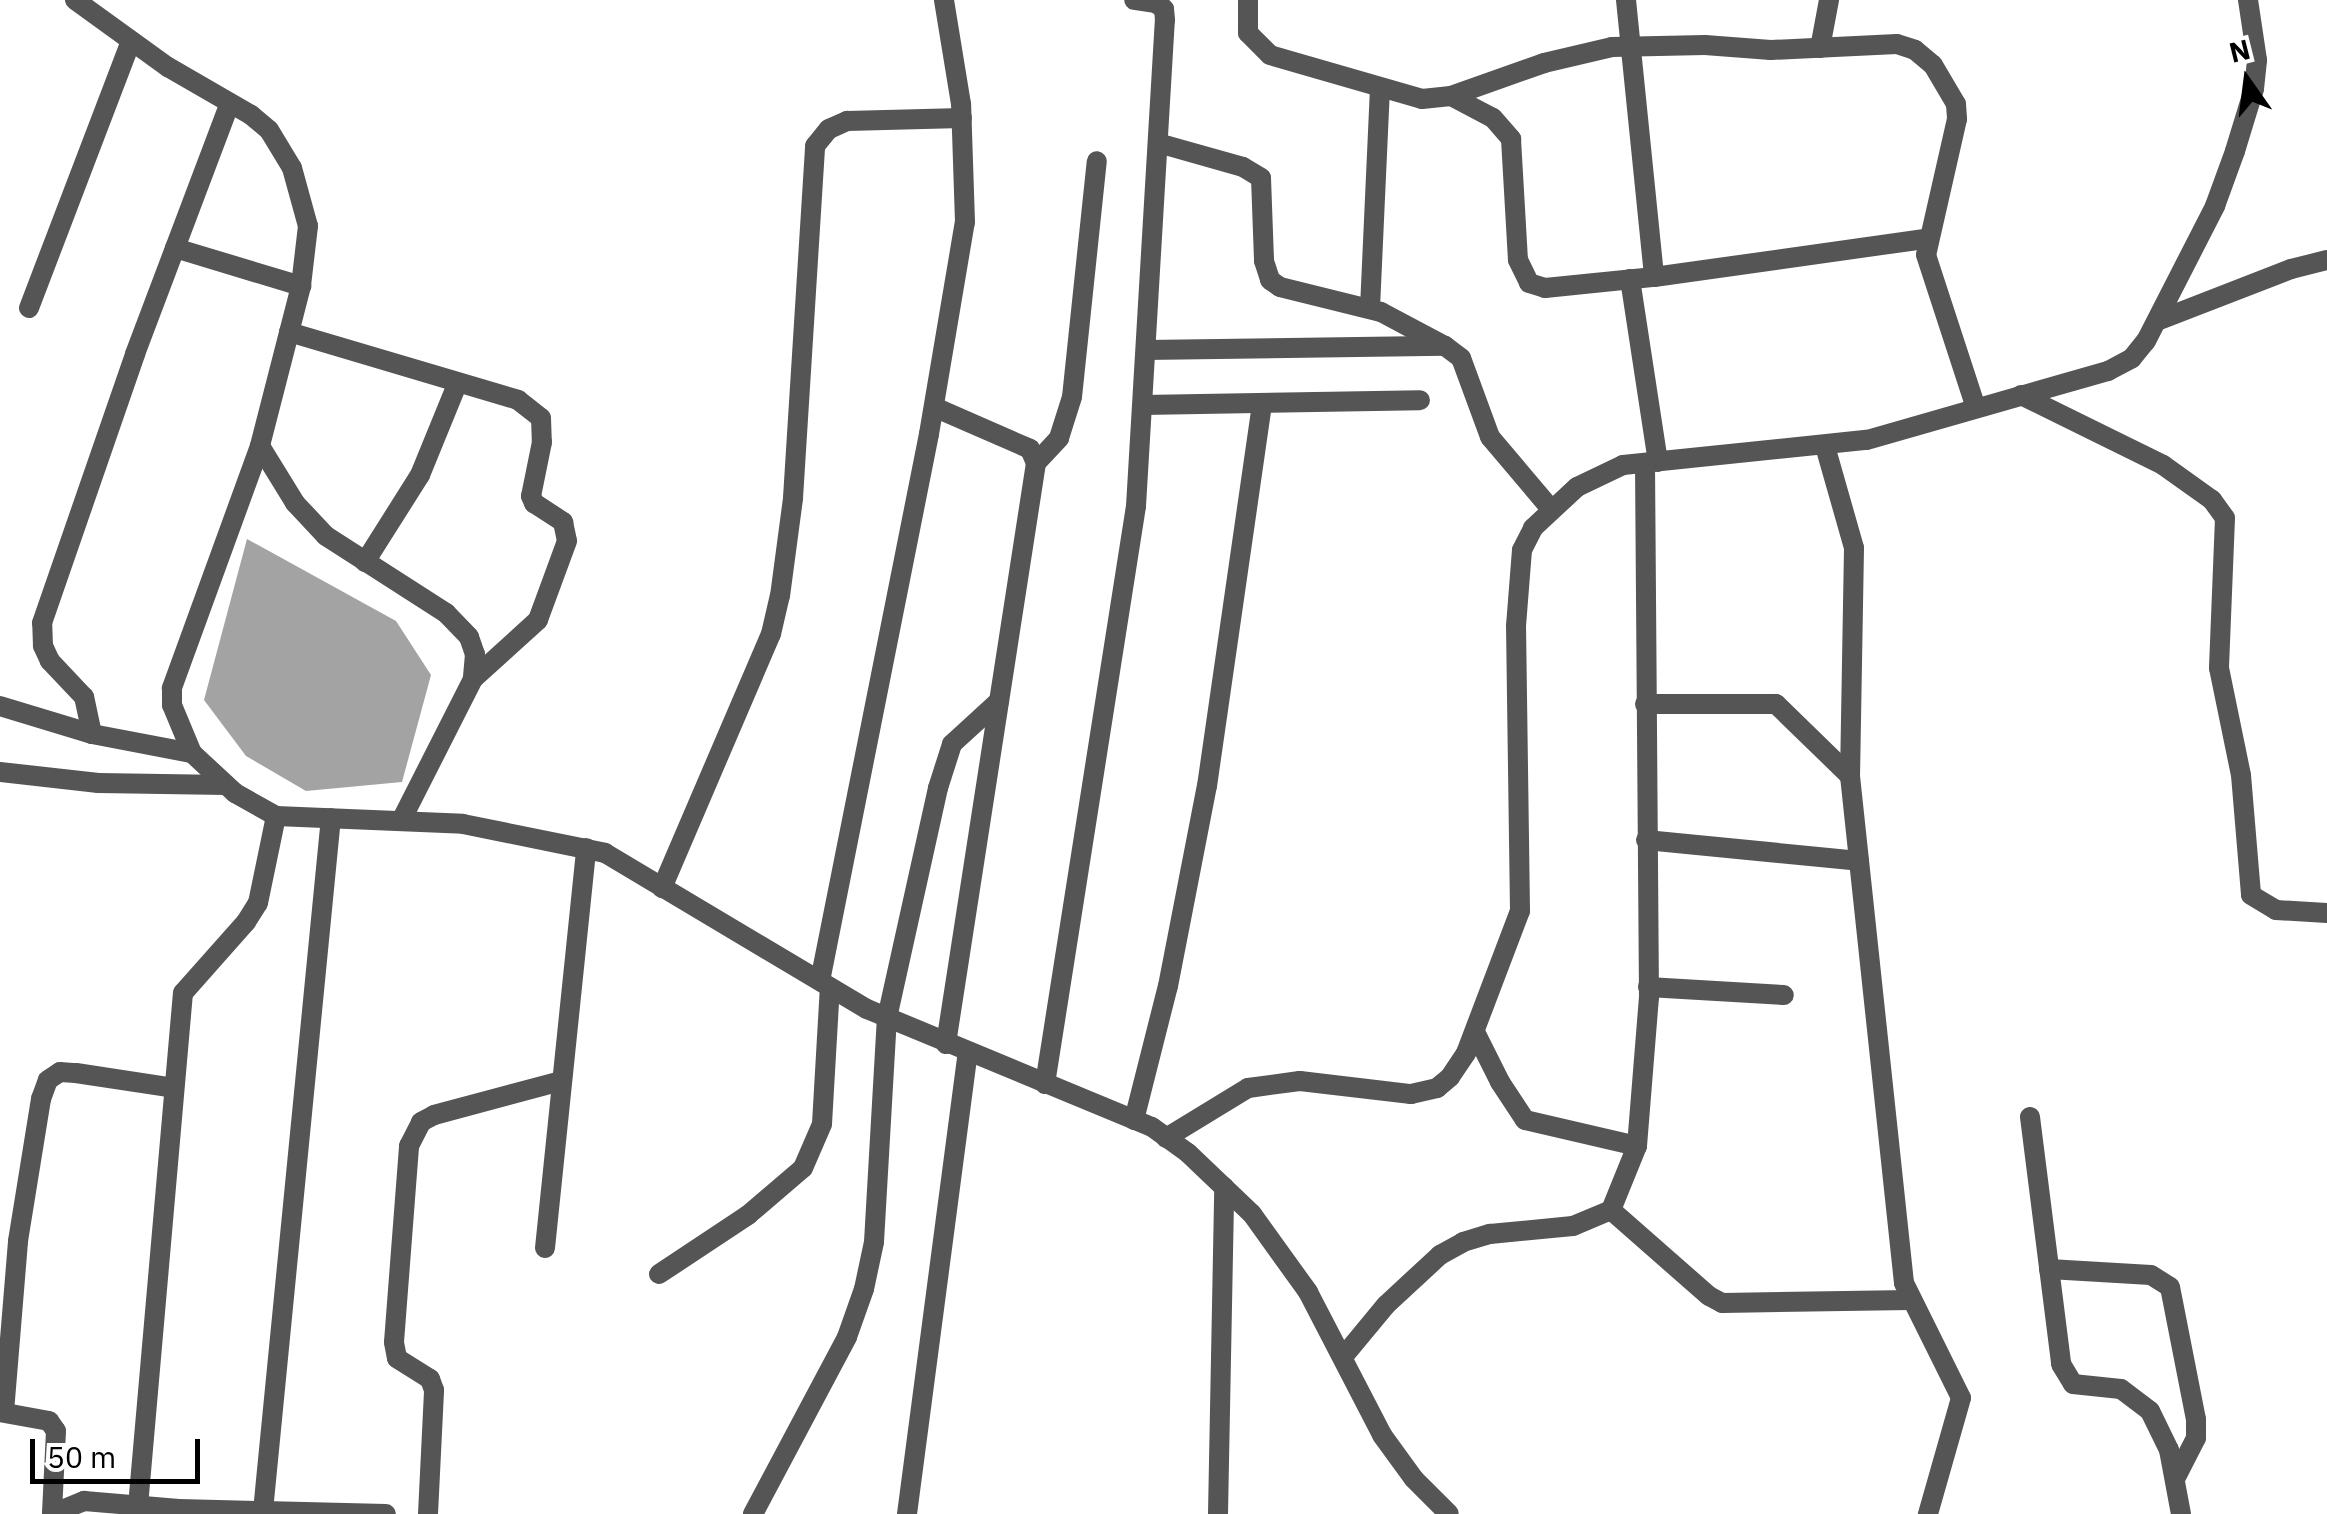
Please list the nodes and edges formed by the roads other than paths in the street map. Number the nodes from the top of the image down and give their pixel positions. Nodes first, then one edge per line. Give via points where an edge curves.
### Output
1 (75, 0) edge
2 (944, 0) edge
3 (1134, 0) edge
4 (1248, 0) edge
5 (1626, 0) edge
6 (1829, 0) edge
7 (2248, 0) edge
8 (131, 41) junction
9 (1629, 46) junction
10 (1820, 48) junction
11 (1380, 89) junction
12 (1451, 96) junction
13 (230, 104) junction
14 (962, 118) junction
15 (1158, 143) junction
16 (1097, 160) dead end
17 (1926, 240) junction
18 (175, 248) junction
19 (2327, 260) edge
20 (1654, 277) junction
21 (1630, 279) junction
22 (301, 286) junction
23 (29, 308) dead end
24 (1370, 308) junction
25 (2157, 321) junction
26 (289, 332) junction
27 (1445, 346) junction
28 (1146, 350) junction
29 (458, 382) junction
30 (2021, 395) junction
31 (1420, 400) dead end
32 (1262, 404) junction
33 (1142, 405) junction
34 (934, 407) junction
35 (1976, 408) junction
36 (260, 446) junction
37 (1825, 446) junction
38 (1036, 462) junction
39 (1652, 463) junction
40 (1550, 508) junction
41 (366, 562) junction
42 (473, 678) junction
43 (999, 701) junction
44 (1645, 704) junction
45 (0, 706) edge
46 (92, 734) junction
47 (192, 752) junction
48 (0, 772) edge
49 (1850, 776) junction
50 (226, 786) junction
51 (276, 816) junction
52 (331, 818) junction
53 (402, 819) junction
54 (1646, 840) junction
55 (586, 848) junction
56 (1859, 861) junction
57 (662, 888) junction
58 (2327, 913) edge
59 (825, 984) junction
60 (1648, 986) junction
61 (1784, 995) dead end
62 (887, 1018) junction
63 (1475, 1032) junction
64 (946, 1044) junction
65 (968, 1053) junction
66 (560, 1082) junction
67 (1045, 1084) junction
68 (174, 1088) junction
69 (2030, 1117) dead end
70 (1134, 1120) junction
71 (1166, 1138) junction
72 (1637, 1146) junction
73 (1224, 1187) junction
74 (1611, 1210) junction
75 (545, 1248) dead end
76 (2049, 1269) junction
77 (659, 1274) dead end
78 (1910, 1300) junction
79 (1343, 1357) junction
80 (2, 1412) edge
81 (2176, 1477) junction
82 (138, 1506) junction
83 (262, 1511) junction
84 (52, 1513) edge
85 (386, 1514) edge
86 (428, 1514) edge
87 (753, 1514) edge
88 (907, 1514) edge
89 (1218, 1514) edge
90 (1449, 1514) edge
91 (1928, 1514) edge
92 (2182, 1514) edge

1 - 8 street
2 - 14 street
3 - 15 street via 1164,8
4 - 11 street via 1248,34 1270,55
5 - 9 street
6 - 10 street
7 - 25 street via 2257,60 2245,120 2215,206
8 - 13 street
8 - 23 street
9 - 10 street
9 - 12 street via 1560,58
9 - 20 street
10 - 17 street via 1897,44 1934,64 1951,88 1958,119
11 - 12 street via 1422,99
11 - 24 street
12 - 21 street via 1493,118 1511,140 1518,260 1529,283 1546,288
13 - 18 street
13 - 22 street via 268,130 292,168 308,226
14 - 34 street via 965,222
14 - 57 street via 848,121 829,129 815,146 793,498 780,596 771,634
15 - 24 street via 1262,178 1270,280
15 - 28 street
16 - 38 street via 1069,410 1059,438
17 - 20 street
17 - 35 street
18 - 22 street
18 - 46 street via 42,623 50,662 84,697
19 - 25 street
20 - 21 street
21 - 39 street
22 - 26 street
24 - 27 street
25 - 30 street via 2132,358
26 - 29 street
26 - 36 street
27 - 28 street
27 - 40 street via 1460,358 1490,437
28 - 33 street
29 - 41 street via 420,475
29 - 42 street via 518,400 540,418 531,496 568,530 538,620
30 - 35 street
30 - 58 street via 2162,465 2212,500 2224,518 2219,668 2241,775 2251,895 2276,910
31 - 32 street
32 - 33 street
32 - 70 street via 1207,786
33 - 67 street via 1136,506
34 - 38 street via 1030,450
34 - 59 street
35 - 37 street
36 - 41 street via 310,521
36 - 47 street via 172,688 172,705
37 - 39 street
37 - 49 street via 1854,548
38 - 43 street
39 - 40 street via 1605,472
39 - 44 street
40 - 63 street via 1522,550 1518,586 1520,912
41 - 42 street via 458,624 474,654
42 - 53 street
43 - 62 street via 952,744
43 - 64 street
44 - 49 street via 1776,704
44 - 54 street
45 - 46 street
46 - 47 street
47 - 50 street
48 - 50 street via 98,784
49 - 56 street
50 - 51 street
51 - 52 street
51 - 68 street via 258,903 183,994
52 - 53 street
52 - 83 street
53 - 55 street
54 - 56 street
54 - 60 street
55 - 57 street via 624,862
55 - 66 street
56 - 78 street via 1894,1214
57 - 59 street
59 - 62 street
59 - 77 street via 822,1124 804,1168
60 - 61 street
60 - 72 street
62 - 64 street
62 - 87 street via 874,1242 864,1289 847,1338
63 - 71 street via 1450,1077 1436,1088 1383,1094 1276,1082 1221,1100
63 - 72 street via 1526,1120
64 - 65 street
65 - 67 street
65 - 88 street
66 - 75 street
66 - 86 street via 434,1115 421,1122 409,1146 394,1342 397,1358 434,1390
67 - 70 street
68 - 80 street via 60,1072 48,1080 18,1241
68 - 82 street
69 - 76 street
70 - 71 street
71 - 73 street
72 - 74 street
73 - 79 street via 1292,1266
73 - 89 street
74 - 78 street via 1722,1303
74 - 79 street via 1573,1226 1462,1242 1386,1305
76 - 81 street via 2066,1376 2084,1387 2121,1389 2142,1404 2160,1427
76 - 81 street via 2151,1274 2170,1288 2196,1420 2192,1450
78 - 91 street via 1961,1398
79 - 90 street via 1382,1436
80 - 84 street via 49,1422 56,1431
81 - 92 street
82 - 83 street
82 - 84 street via 84,1501
83 - 85 street

